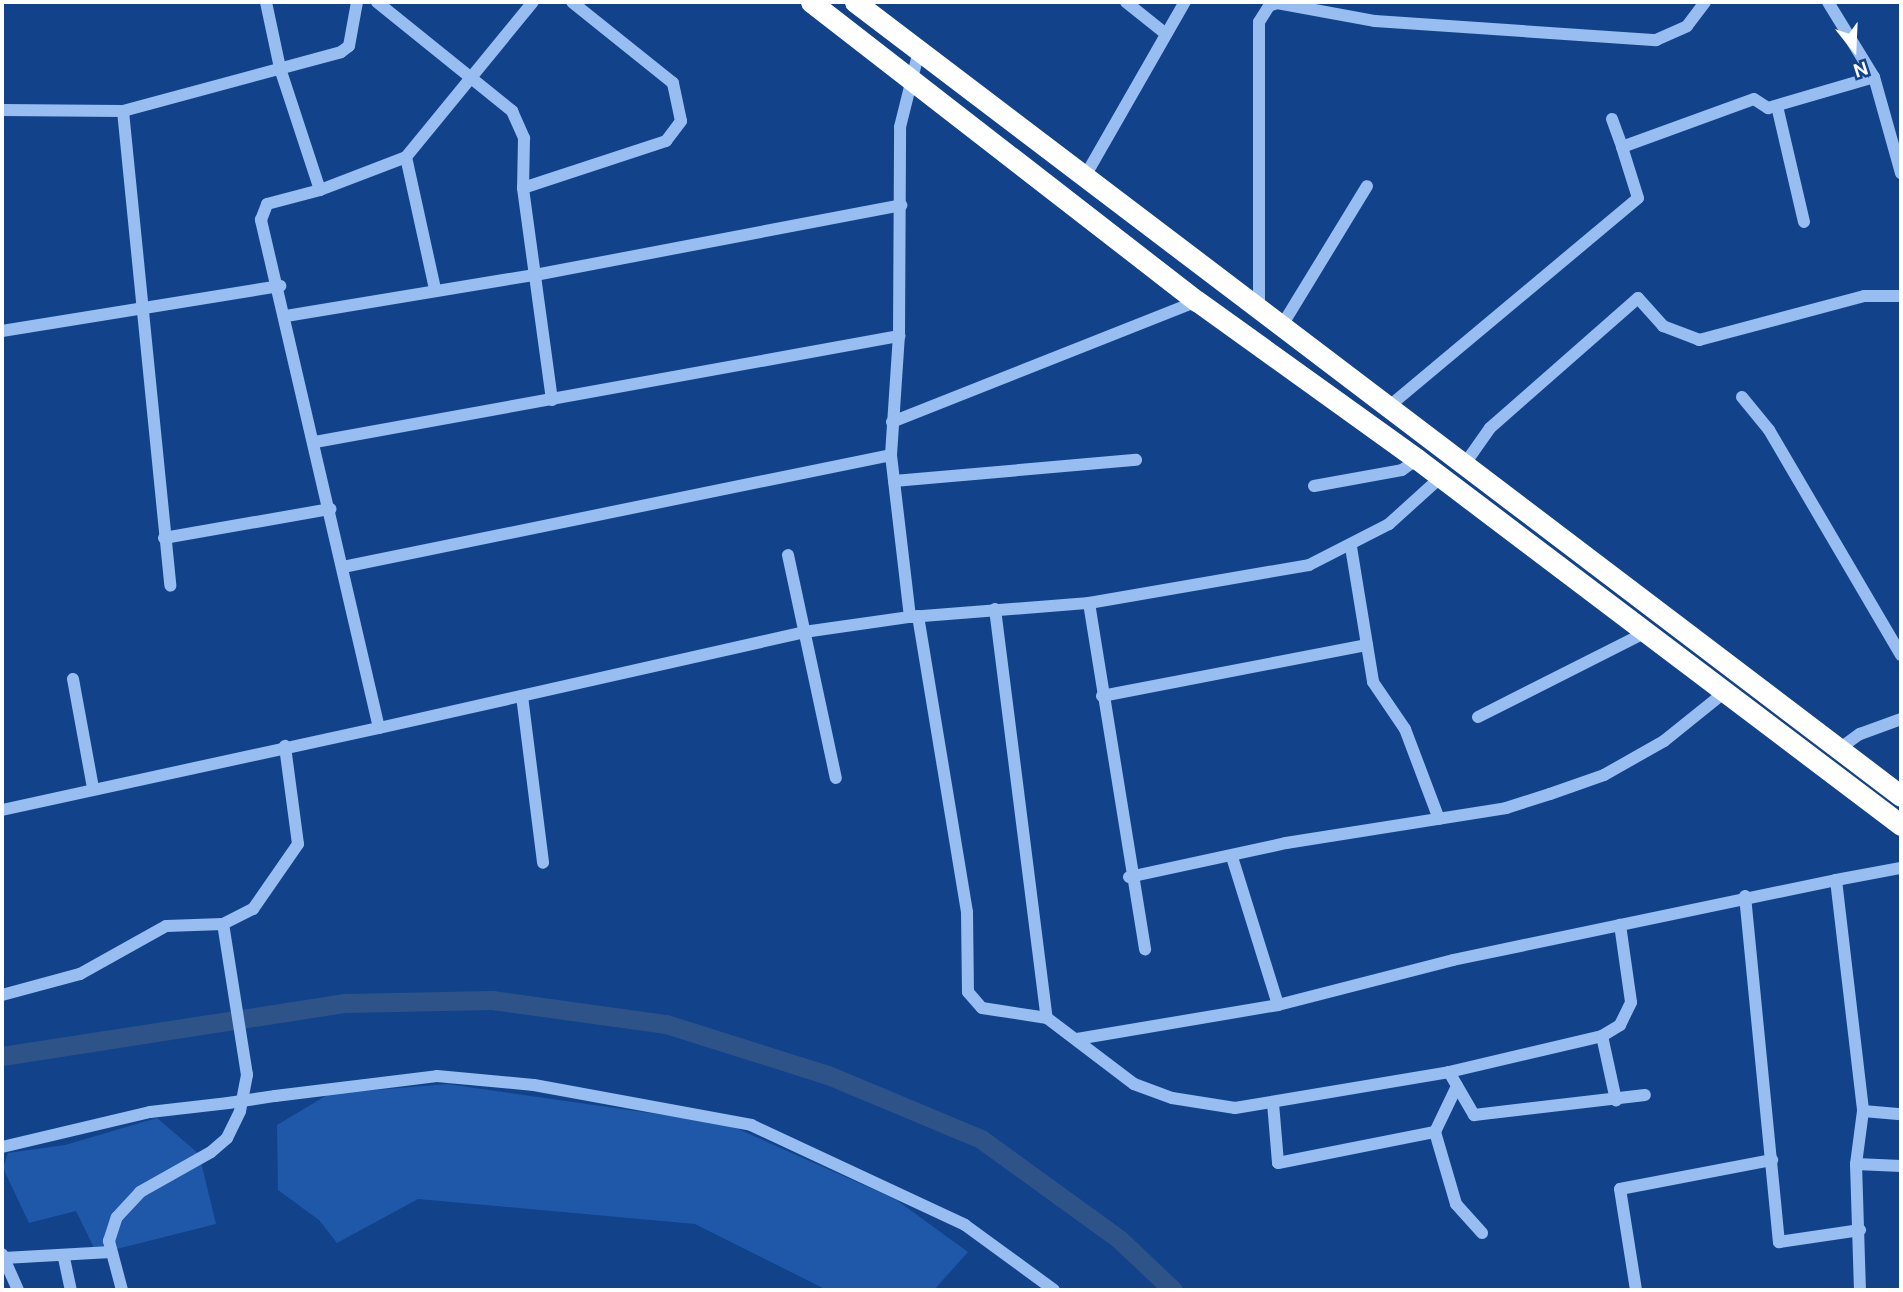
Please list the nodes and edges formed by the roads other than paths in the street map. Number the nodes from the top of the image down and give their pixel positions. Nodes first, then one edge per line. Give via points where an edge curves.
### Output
1 (266, 2) edge
2 (357, 2) edge
3 (377, 2) edge
4 (533, 2) edge
5 (572, 2) edge
6 (811, 2) edge
7 (855, 2) edge
8 (1126, 2) edge
9 (1185, 2) edge
10 (1705, 2) edge
11 (1828, 2) edge
12 (1166, 34) junction
13 (919, 51) junction
14 (280, 68) junction
15 (1874, 77) junction
16 (908, 78) junction
17 (471, 80) junction
18 (1777, 106) junction
19 (2, 110) edge
20 (123, 111) junction
21 (1612, 119) dead end
22 (1896, 119) edge
23 (1622, 147) junction
24 (407, 157) junction
25 (1901, 173) edge
26 (1084, 178) junction
27 (1367, 186) dead end
28 (523, 188) junction
29 (320, 190) junction
30 (901, 205) junction
31 (1804, 222) dead end
32 (535, 275) junction
33 (280, 286) junction
34 (435, 289) junction
35 (1901, 296) edge
36 (1197, 301) junction
37 (145, 308) junction
38 (1259, 310) junction
39 (286, 316) junction
40 (1282, 327) junction
41 (2, 331) edge
42 (899, 336) junction
43 (1742, 397) dead end
44 (552, 401) junction
45 (1387, 408) junction
46 (892, 422) junction
47 (315, 442) junction
48 (891, 455) junction
49 (1417, 459) junction
50 (1136, 460) dead end
51 (1464, 465) junction
52 (1441, 477) junction
53 (894, 481) junction
54 (1314, 486) dead end
55 (330, 509) junction
56 (164, 538) junction
57 (1351, 547) junction
58 (788, 555) dead end
59 (343, 567) junction
60 (170, 586) dead end
61 (1089, 603) junction
62 (995, 609) junction
63 (914, 617) junction
64 (804, 632) junction
65 (1646, 632) junction
66 (1367, 645) junction
67 (1901, 655) edge
68 (73, 679) dead end
69 (1725, 692) junction
70 (522, 696) junction
71 (1102, 696) junction
72 (1478, 717) dead end
73 (1901, 719) edge
74 (379, 728) junction
75 (285, 747) junction
76 (1839, 749) junction
77 (836, 778) dead end
78 (93, 788) junction
79 (1901, 796) edge
80 (2, 810) edge
81 (1439, 819) junction
82 (1901, 825) edge
83 (1232, 857) junction
84 (543, 863) dead end
85 (1901, 868) edge
86 (1129, 877) junction
87 (1836, 880) junction
88 (1745, 896) junction
89 (223, 924) junction
90 (1620, 925) junction
91 (1145, 950) dead end
92 (2, 995) edge
93 (1278, 1005) junction
94 (1047, 1018) junction
95 (1602, 1036) junction
96 (1077, 1039) junction
97 (1449, 1072) junction
98 (1457, 1086) junction
99 (1645, 1095) dead end
100 (1616, 1100) junction
101 (1273, 1102) junction
102 (1863, 1111) junction
103 (1901, 1114) edge
104 (1436, 1132) junction
105 (2, 1147) edge
106 (1772, 1160) junction
107 (1856, 1164) junction
108 (1901, 1166) edge
109 (1860, 1230) junction
110 (1482, 1233) dead end
111 (111, 1252) junction
112 (3, 1256) edge
113 (64, 1258) junction
114 (19, 1290) edge
115 (71, 1290) edge
116 (122, 1290) edge
117 (1054, 1290) edge
118 (1636, 1290) edge
119 (1860, 1290) edge

1 - 14 street
2 - 14 street via 349,46
3 - 17 street
4 - 17 street
5 - 28 street via 673,83 681,121 666,141
6 - 16 highway
7 - 13 highway
8 - 12 street
9 - 12 street
10 - 38 street via 1687,26 1656,40 1375,21 1277,3 1269,6 1259,22
11 - 15 street
12 - 26 street
13 - 16 street
13 - 26 highway
14 - 20 street
14 - 29 street
15 - 18 street
15 - 22 street
16 - 30 street via 900,127
16 - 36 highway
17 - 24 street
17 - 28 street via 519,122
18 - 23 street via 1768,108 1754,99
18 - 31 street
19 - 20 street
20 - 37 street
21 - 23 street
22 - 25 street
23 - 45 street via 1638,198
24 - 29 street
24 - 34 street
26 - 38 highway
27 - 40 street
28 - 32 street
29 - 33 street via 263,209
30 - 32 street
30 - 42 street
32 - 34 street
32 - 44 street
33 - 37 street
33 - 39 street
34 - 39 street
35 - 51 street via 1864,296 1699,340 1663,326 1638,298 1490,428
36 - 46 street
36 - 49 highway
37 - 41 street
37 - 56 street
38 - 40 highway
39 - 47 street
40 - 45 highway
42 - 44 street
42 - 46 street
43 - 67 street via 1769,430
44 - 47 street
45 - 51 highway
46 - 48 street
47 - 55 street
48 - 53 street
48 - 59 street
49 - 52 highway
49 - 54 street via 1402,471
50 - 53 street
51 - 76 highway
52 - 57 street via 1418,504
52 - 65 highway
53 - 63 street
55 - 56 street
55 - 59 street
56 - 60 street
57 - 61 street via 1309,565
57 - 66 street
58 - 64 street
59 - 74 street
61 - 62 street
61 - 71 street
62 - 63 street
62 - 94 street
63 - 64 street
63 - 94 street via 967,912 968,992 982,1008
64 - 70 street
64 - 77 street
65 - 69 highway
65 - 72 street
66 - 71 street
66 - 81 street via 1376,690 1405,729
68 - 78 street
69 - 81 street via 1694,722 1604,775 1506,808
69 - 82 highway
70 - 74 street
70 - 84 street
71 - 86 street
73 - 76 street via 1860,734
74 - 75 street
75 - 78 street
75 - 89 street via 298,844 253,909
76 - 79 highway
78 - 80 street
81 - 83 street
83 - 86 street
83 - 93 street
85 - 87 street
86 - 91 street
87 - 88 street
87 - 102 street
88 - 90 street
88 - 106 street
89 - 92 street via 166,926 80,974
89 - 111 street via 247,1075 227,1138 128,1203 110,1230
90 - 93 street
90 - 95 street via 1631,1002 1620,1025
93 - 96 street
94 - 96 street
95 - 97 street
95 - 100 street
96 - 101 street via 1134,1084 1172,1098 1235,1108
97 - 98 street
97 - 101 street
98 - 100 street via 1474,1115
98 - 104 street
99 - 100 street
101 - 104 street via 1278,1163
102 - 103 street
102 - 107 street
104 - 110 street via 1456,1204
105 - 117 street, bridge via 150,1112 437,1076 548,1087 751,1125 965,1225
106 - 109 street via 1779,1242
106 - 118 street via 1619,1189
107 - 108 street
107 - 109 street
109 - 119 street
111 - 113 street
111 - 116 street
112 - 113 street
112 - 114 street
113 - 115 street

